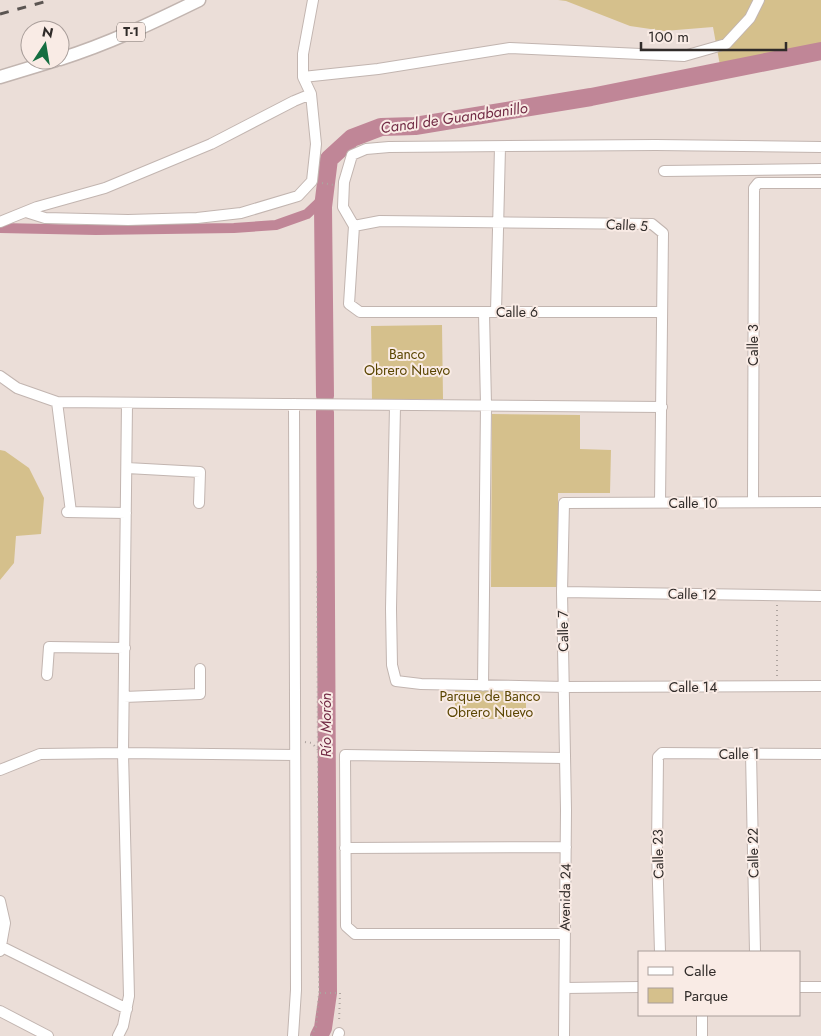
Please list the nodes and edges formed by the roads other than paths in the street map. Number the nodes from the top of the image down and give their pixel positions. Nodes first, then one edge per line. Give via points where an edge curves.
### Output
1 (199, 0) edge
2 (313, 0) edge
3 (759, 0) edge
4 (70, 56) edge
5 (23, 70) edge
6 (0, 77) edge
7 (303, 77) junction
8 (311, 94) junction
9 (500, 147) junction
10 (821, 147) edge
11 (821, 169) edge
12 (664, 171) dead end
13 (821, 183) edge
14 (26, 212) junction
15 (0, 222) edge
16 (498, 222) junction
17 (354, 226) junction
18 (496, 312) junction
19 (662, 312) junction
20 (484, 313) junction
21 (0, 376) edge
22 (57, 402) junction
23 (127, 404) junction
24 (294, 404) junction
25 (486, 405) junction
26 (395, 406) junction
27 (662, 406) junction
28 (127, 468) junction
29 (753, 502) junction
30 (821, 502) edge
31 (199, 503) dead end
32 (564, 503) joint
33 (660, 503) junction
34 (126, 513) junction
35 (562, 592) junction
36 (821, 596) edge
37 (124, 648) junction
38 (200, 669) dead end
39 (48, 675) dead end
40 (483, 686) junction
41 (821, 686) edge
42 (564, 688) junction
43 (124, 697) junction
44 (123, 753) junction
45 (751, 754) junction
46 (821, 754) edge
47 (294, 755) junction
48 (658, 757) joint
49 (564, 758) junction
50 (0, 770) edge
51 (566, 847) junction
52 (345, 848) junction
53 (0, 901) edge
54 (565, 934) junction
55 (1, 949) edge
56 (660, 951) edge
57 (755, 951) edge
58 (638, 987) edge
59 (801, 987) edge
60 (821, 987) edge
61 (565, 988) junction
62 (127, 1009) junction
63 (0, 1010) edge
64 (702, 1016) edge
65 (48, 1036) edge
66 (118, 1036) edge
67 (293, 1036) edge
68 (564, 1036) edge
69 (702, 1036) edge

1 - 4 main road, T-1
2 - 7 street via 303,54
3 - 7 street via 750,18 726,44 684,56 510,48
5 - 6 main road
7 - 8 street
8 - 14 street via 211,144 105,188
8 - 14 street via 316,144 312,181 298,196 241,213 198,218 44,218
9 - 10 street
9 - 16 street
9 - 17 street via 389,147 366,149 352,155 344,182 343,207
11 - 12 street
13 - 29 street, Calle 3 via 758,183 754,188
14 - 15 street
16 - 17 street, Calle 5 via 380,220
16 - 18 street
16 - 19 street, Calle 5 via 652,224 663,233
17 - 20 street, Calle 6 via 349,304 360,312
18 - 19 street, Calle 6
18 - 20 street, Calle 6
19 - 27 street, Calle 5
20 - 25 street
21 - 22 street via 17,388
22 - 23 street
22 - 34 street via 69,512
23 - 24 street
23 - 28 street
24 - 26 street
24 - 47 street
25 - 26 street
25 - 27 street
25 - 40 street
26 - 40 street, Calle 14 via 392,664 396,681
27 - 33 street, Calle 5
28 - 31 street via 200,472
28 - 34 street
29 - 30 street, Calle 10
29 - 33 street, Calle 10
32 - 33 street, Calle 10
32 - 35 street, Calle 7
34 - 37 street
35 - 36 street, Calle 12
35 - 42 street, Calle 7
37 - 39 street via 49,647
37 - 43 street
38 - 43 street via 200,694
40 - 42 street, Calle 14
41 - 42 street, Calle 14
42 - 49 street, Calle 7
43 - 44 street
44 - 47 street
44 - 50 street via 40,754
44 - 62 street
45 - 46 street, Calle 1
45 - 48 street, Calle 1 via 662,753
45 - 57 street, Calle 22
47 - 67 street via 296,990
48 - 56 street, Calle 23
49 - 51 street, Avenida 24
49 - 52 street via 345,755
51 - 52 street
51 - 54 street, Avenida 24
52 - 54 street via 346,926 355,934
53 - 55 street via 5,923
54 - 61 street, Avenida 24
55 - 62 street
58 - 61 street
59 - 60 street
61 - 68 street, Avenida 24
62 - 66 street
63 - 65 street
64 - 69 street

